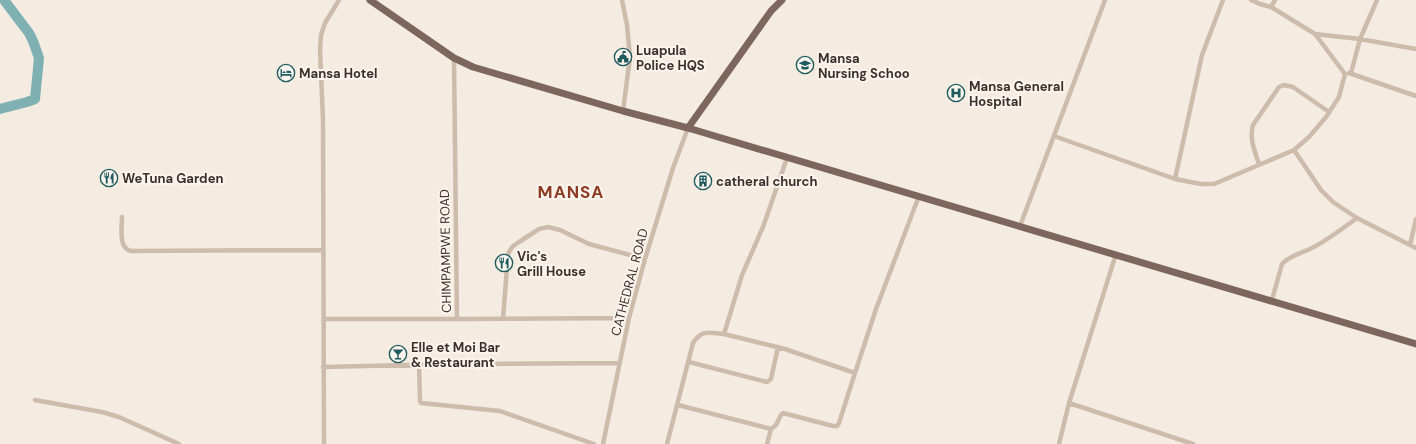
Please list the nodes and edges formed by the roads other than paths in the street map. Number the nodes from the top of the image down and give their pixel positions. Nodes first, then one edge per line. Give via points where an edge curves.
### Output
1 (339, 0) edge
2 (370, 0) edge
3 (622, 0) edge
4 (782, 0) edge
5 (1105, 0) edge
6 (1223, 0) edge
7 (1251, 0) edge
8 (1275, 0) edge
9 (1377, 0) edge
10 (1271, 7) junction
11 (1315, 34) junction
12 (1360, 39) junction
13 (1416, 49) edge
14 (454, 58) junction
15 (1351, 73) junction
16 (1345, 74) junction
17 (1416, 96) edge
18 (623, 111) junction
19 (1329, 112) junction
20 (688, 128) junction
21 (1054, 136) junction
22 (1294, 150) junction
23 (787, 158) junction
24 (1259, 164) junction
25 (1175, 179) junction
26 (919, 196) junction
27 (122, 217) dead end
28 (1357, 218) junction
29 (1416, 218) edge
30 (1020, 226) junction
31 (1410, 245) junction
32 (1416, 248) edge
33 (323, 250) junction
34 (1116, 254) junction
35 (645, 259) junction
36 (1272, 300) junction
37 (629, 318) junction
38 (324, 319) junction
39 (457, 319) junction
40 (503, 319) junction
41 (724, 334) junction
42 (1416, 344) edge
43 (778, 347) junction
44 (689, 362) junction
45 (620, 363) junction
46 (419, 365) junction
47 (323, 367) junction
48 (855, 373) junction
49 (35, 400) dead end
50 (1069, 404) junction
51 (678, 405) junction
52 (771, 429) junction
53 (179, 444) edge
54 (324, 444) edge
55 (594, 444) edge
56 (603, 444) edge
57 (667, 444) edge
58 (767, 444) edge
59 (1059, 444) edge
60 (1193, 444) edge

1 - 33 street via 325,23 320,50
2 - 14 main road
3 - 18 street via 630,57
4 - 20 main road via 771,11
5 - 21 street
6 - 25 street via 1202,55
7 - 10 street
8 - 10 street
9 - 12 street
10 - 11 street
11 - 12 street
11 - 16 street
12 - 13 street
12 - 15 street
14 - 18 main road via 473,67
14 - 39 street, CHIMPAMPWE ROAD
15 - 16 street
15 - 17 street
16 - 19 street via 1339,98
18 - 20 main road
19 - 22 street via 1309,137
19 - 24 street via 1293,86 1280,87 1251,131
20 - 23 main road
20 - 35 street, CATHEDRAL ROAD
21 - 25 street
21 - 30 street
22 - 24 street
22 - 28 street via 1321,190 1333,202
23 - 26 main road
23 - 41 street via 763,227 742,275
24 - 25 street via 1214,184
26 - 30 main road
26 - 48 street via 876,309
27 - 33 street via 123,247 131,251
28 - 31 street
28 - 36 street via 1318,244 1285,260
29 - 31 street
30 - 34 main road
31 - 32 street
33 - 38 street
34 - 36 main road
34 - 50 street
35 - 37 street, CATHEDRAL ROAD
35 - 40 street via 589,244 560,230 548,227 539,229 512,247 508,254
36 - 42 main road
37 - 40 street, CHIMPAMPWE ROAD
37 - 45 street, CATHEDRAL ROAD
38 - 39 street
38 - 47 street
39 - 40 street, CHIMPAMPWE ROAD
41 - 43 street
41 - 44 street via 700,334 693,343
43 - 44 street via 771,379 767,382
43 - 48 street
44 - 51 street
45 - 46 street
45 - 56 street, CATHEDRAL ROAD
46 - 47 street
46 - 55 street via 421,403 500,411
47 - 54 street
48 - 52 street via 837,426 783,413
49 - 53 street via 108,414
50 - 59 street
50 - 60 street
51 - 52 street
51 - 57 street
52 - 58 street

